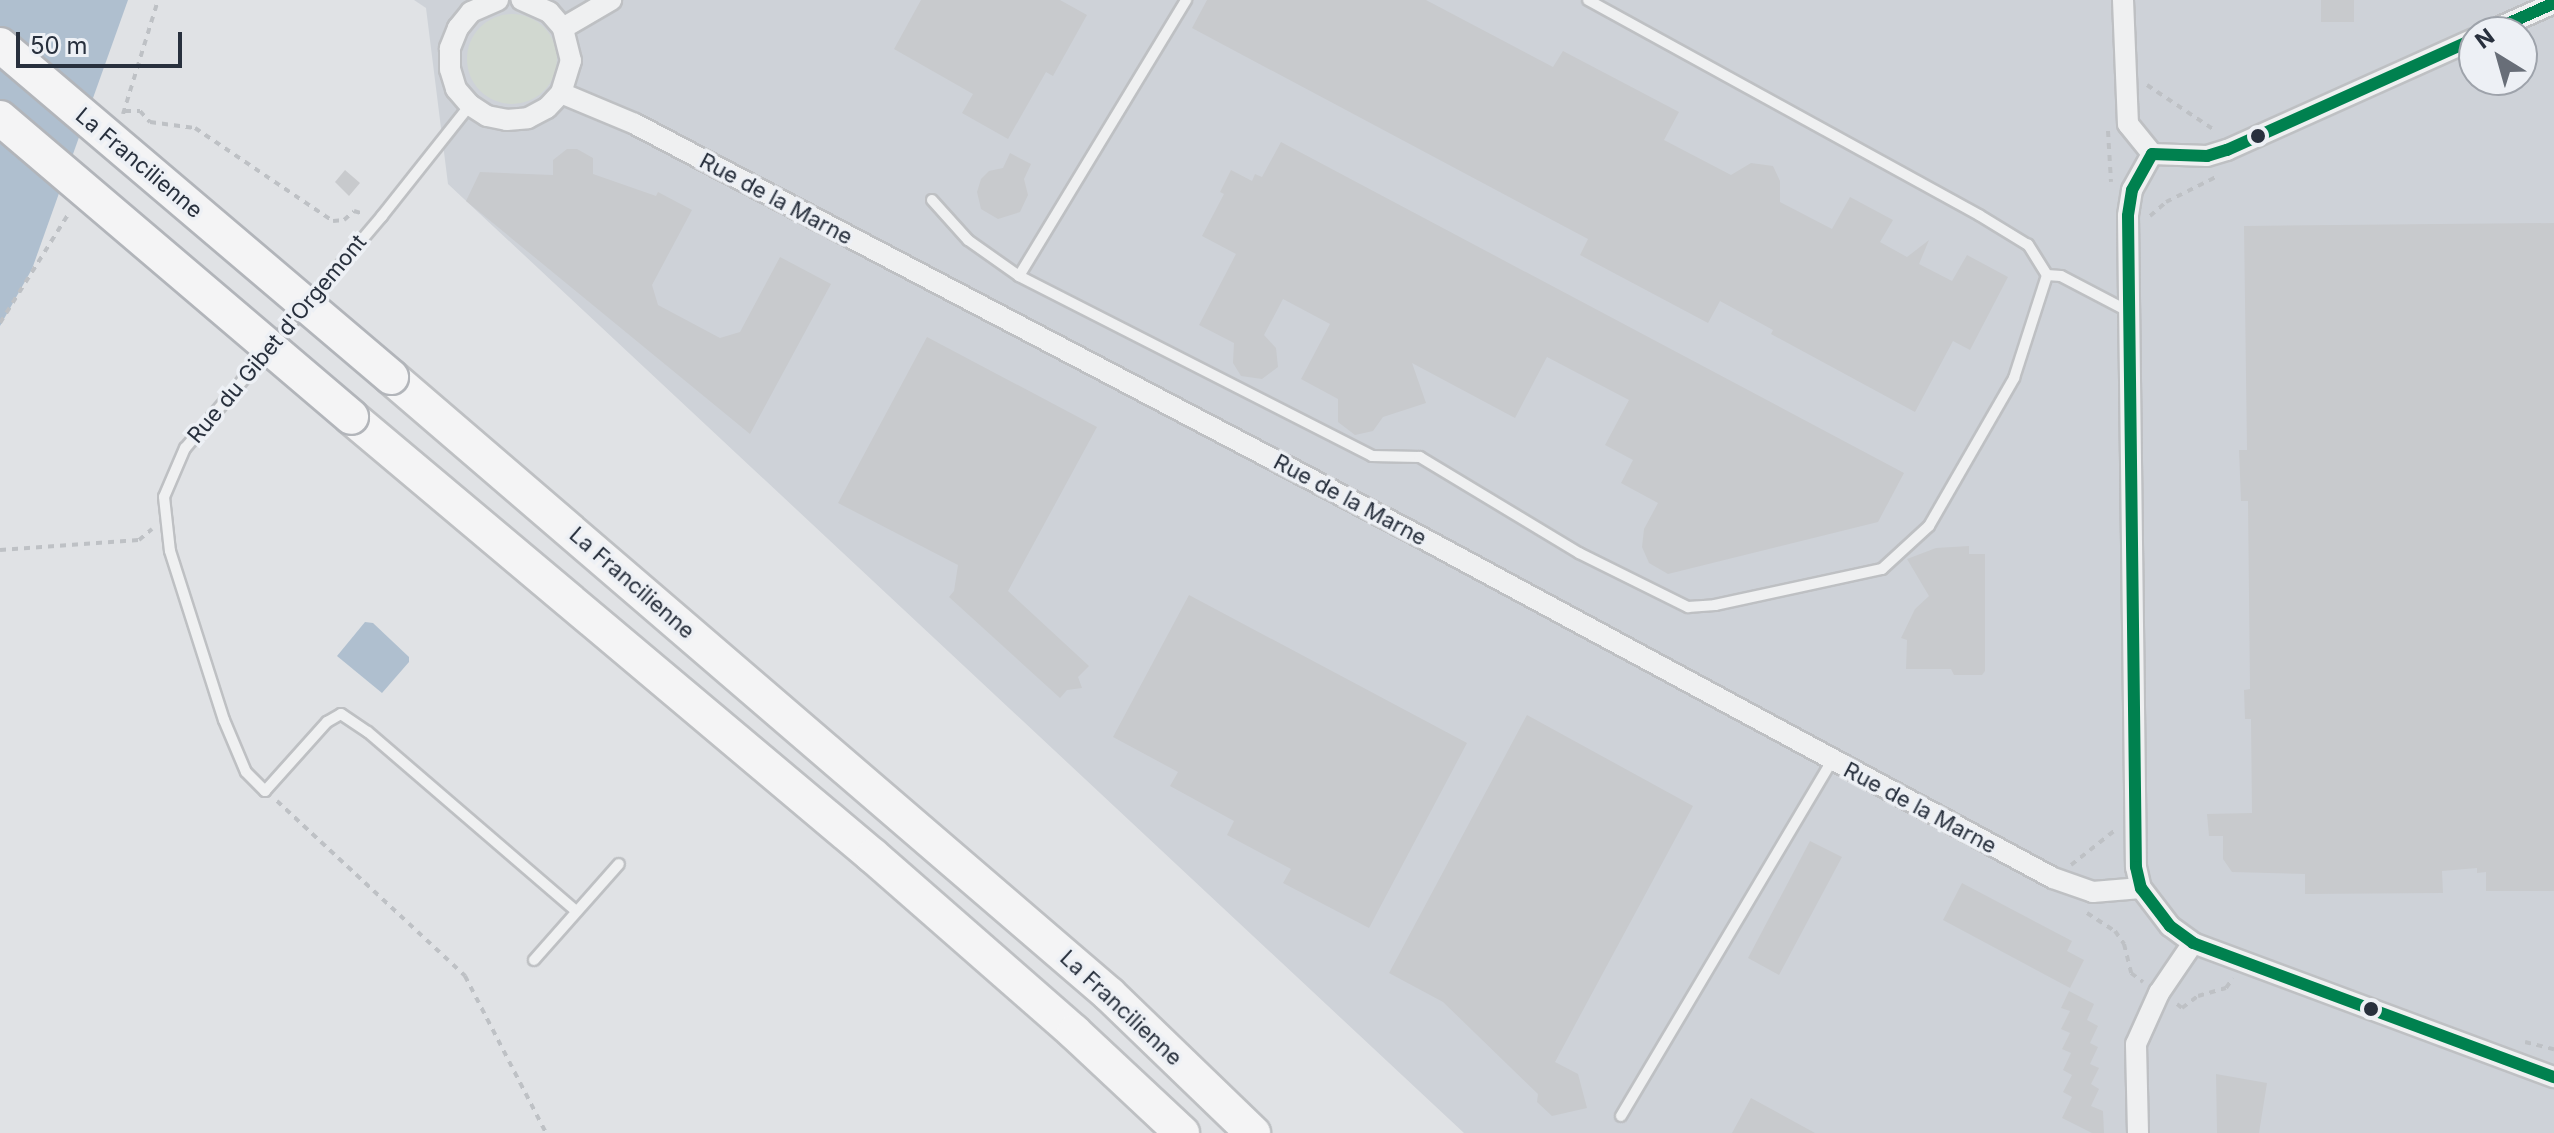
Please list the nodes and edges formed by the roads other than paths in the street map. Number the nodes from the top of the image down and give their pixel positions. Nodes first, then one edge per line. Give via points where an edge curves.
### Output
1 (498, 0) edge
2 (522, 0) edge
3 (611, 0) edge
4 (1186, 0) edge
5 (1588, 0) edge
6 (2123, 0) edge
7 (2554, 3) edge
8 (2525, 16) edge
9 (563, 28) junction
10 (0, 45) edge
11 (2458, 46) edge
12 (561, 93) junction
13 (470, 105) junction
14 (0, 118) edge
15 (2152, 154) junction
16 (932, 200) dead end
17 (2047, 275) junction
18 (1019, 276) junction
19 (2128, 311) junction
20 (1832, 760) junction
21 (619, 864) dead end
22 (2141, 888) junction
23 (576, 911) junction
24 (2193, 943) junction
25 (534, 960) dead end
26 (2554, 1077) edge
27 (1621, 1116) dead end
28 (1182, 1133) edge
29 (1253, 1133) edge
30 (2138, 1133) edge

1 - 13 street via 471,12 450,48 456,89
2 - 9 street via 549,12
3 - 9 street
4 - 18 lane
5 - 17 lane via 1979,215 2028,245
6 - 15 street via 2128,124
7 - 8 street
9 - 12 street via 571,61
10 - 29 highway, La Francilienne, bridge via 1110,995
11 - 15 street via 2227,150 2207,156
12 - 13 street via 528,118 487,116
12 - 20 street, Rue de la Marne via 635,124
13 - 23 lane, Rue du Gibet d'Orgemont via 185,448 164,497 170,551 224,720 246,772 265,791 327,722 341,714
14 - 28 highway, bridge via 873,856
15 - 19 street via 2132,190 2128,216
16 - 18 lane via 968,240
17 - 18 lane via 2014,378 1929,526 1882,569 1688,607 1579,553 1420,457 1372,456
17 - 19 lane via 2061,276
19 - 22 street via 2136,867
20 - 22 street, Rue de la Marne via 2063,883 2093,892
20 - 27 lane
21 - 23 lane
22 - 24 street via 2170,926
23 - 25 lane
24 - 26 street
24 - 30 street via 2159,993 2136,1044

